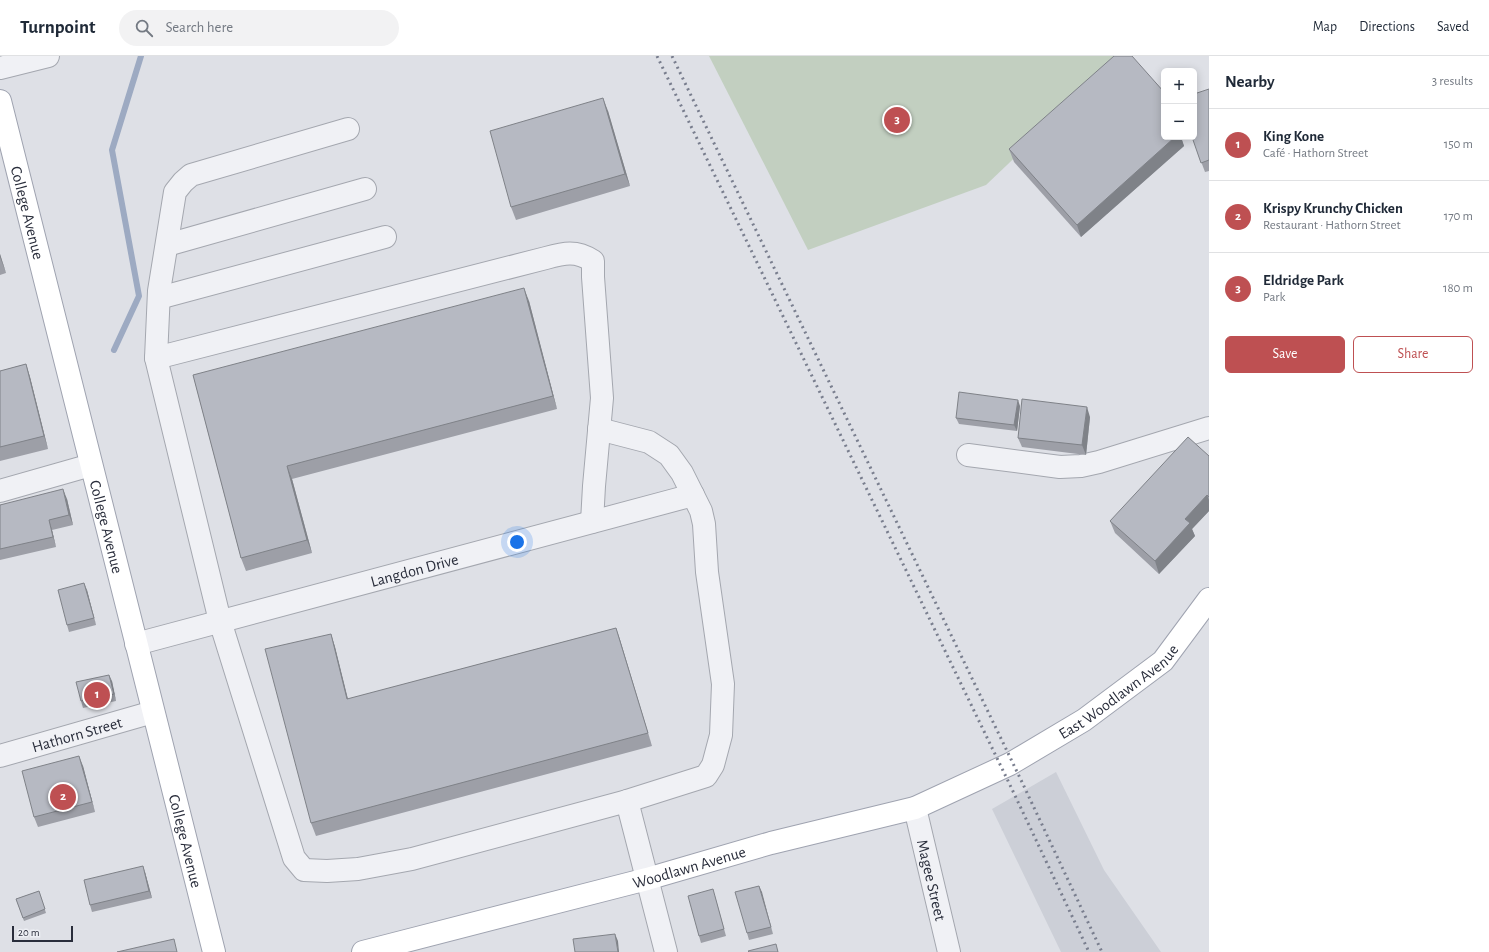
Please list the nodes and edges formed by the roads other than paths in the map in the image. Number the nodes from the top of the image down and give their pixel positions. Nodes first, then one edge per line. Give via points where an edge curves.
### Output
1 (48, 56) edge
2 (0, 68) edge
3 (0, 101) edge
4 (348, 129) dead end
5 (365, 189) dead end
6 (385, 237) dead end
7 (167, 246) junction
8 (159, 298) junction
9 (156, 358) junction
10 (1209, 428) edge
11 (599, 429) junction
12 (968, 455) dead end
13 (91, 465) junction
14 (0, 490) edge
15 (693, 495) junction
16 (592, 522) junction
17 (1209, 599) edge
18 (220, 621) junction
19 (136, 644) junction
20 (153, 712) junction
21 (0, 756) edge
22 (1010, 764) joint
23 (626, 801) junction
24 (915, 808) junction
25 (647, 879) junction
26 (214, 952) edge
27 (363, 952) edge
28 (666, 952) edge
29 (949, 952) edge

1 - 2 street
3 - 13 main road, College Avenue
4 - 7 street via 191,175 175,192
5 - 7 street
6 - 8 street
7 - 8 street
8 - 9 street
9 - 11 street via 568,253 584,256 593,261 602,398
9 - 18 street
10 - 12 street via 1081,466 1060,467
11 - 15 street via 649,442 670,455
11 - 16 street
13 - 14 street
13 - 19 main road, College Avenue
15 - 16 street, Langdon Drive
15 - 23 street via 704,524 707,572 722,684 721,735 713,765 706,776
16 - 18 street, Langdon Drive
17 - 22 main road, East Woodlawn Avenue via 1163,661 1084,720
18 - 19 street, Langdon Drive
18 - 23 street via 294,858 304,870 358,869 412,859
19 - 20 main road, College Avenue
20 - 21 street, Hathorn Street
20 - 26 main road, College Avenue
22 - 24 main road, Woodlawn Avenue
23 - 25 street
24 - 25 main road, Woodlawn Avenue via 771,844
24 - 29 street, Magee Street
25 - 27 main road, Woodlawn Avenue
25 - 28 street

